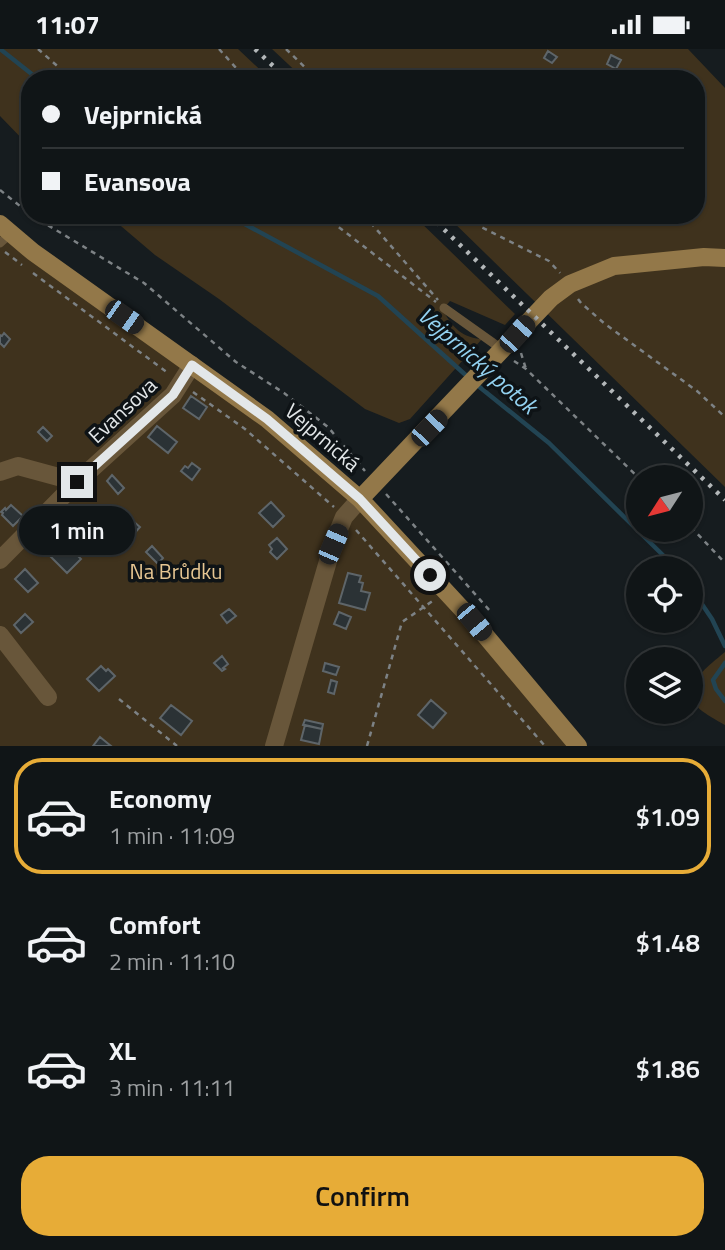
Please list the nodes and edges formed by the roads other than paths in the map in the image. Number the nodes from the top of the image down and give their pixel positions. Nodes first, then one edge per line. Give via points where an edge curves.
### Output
1 (3, 237) edge
2 (725, 258) edge
3 (444, 308) road end
4 (508, 355) junction
5 (192, 365) junction
6 (0, 472) edge
7 (77, 482) junction
8 (360, 499) junction
9 (0, 560) edge
10 (0, 635) edge
11 (48, 697) dead end
12 (574, 741) edge
13 (274, 746) edge

1 - 5 main road, Vejprnická via 33,252
2 - 4 main road via 614,266 570,283 551,298
3 - 4 lane
4 - 8 main road via 489,364
5 - 7 street, Evansova via 173,395
5 - 8 main road, Vejprnická via 267,419
6 - 7 street via 18,466
7 - 9 street, Evansova
8 - 12 main road, Vejprnická via 474,622
8 - 13 street via 344,517 333,544
10 - 11 street

